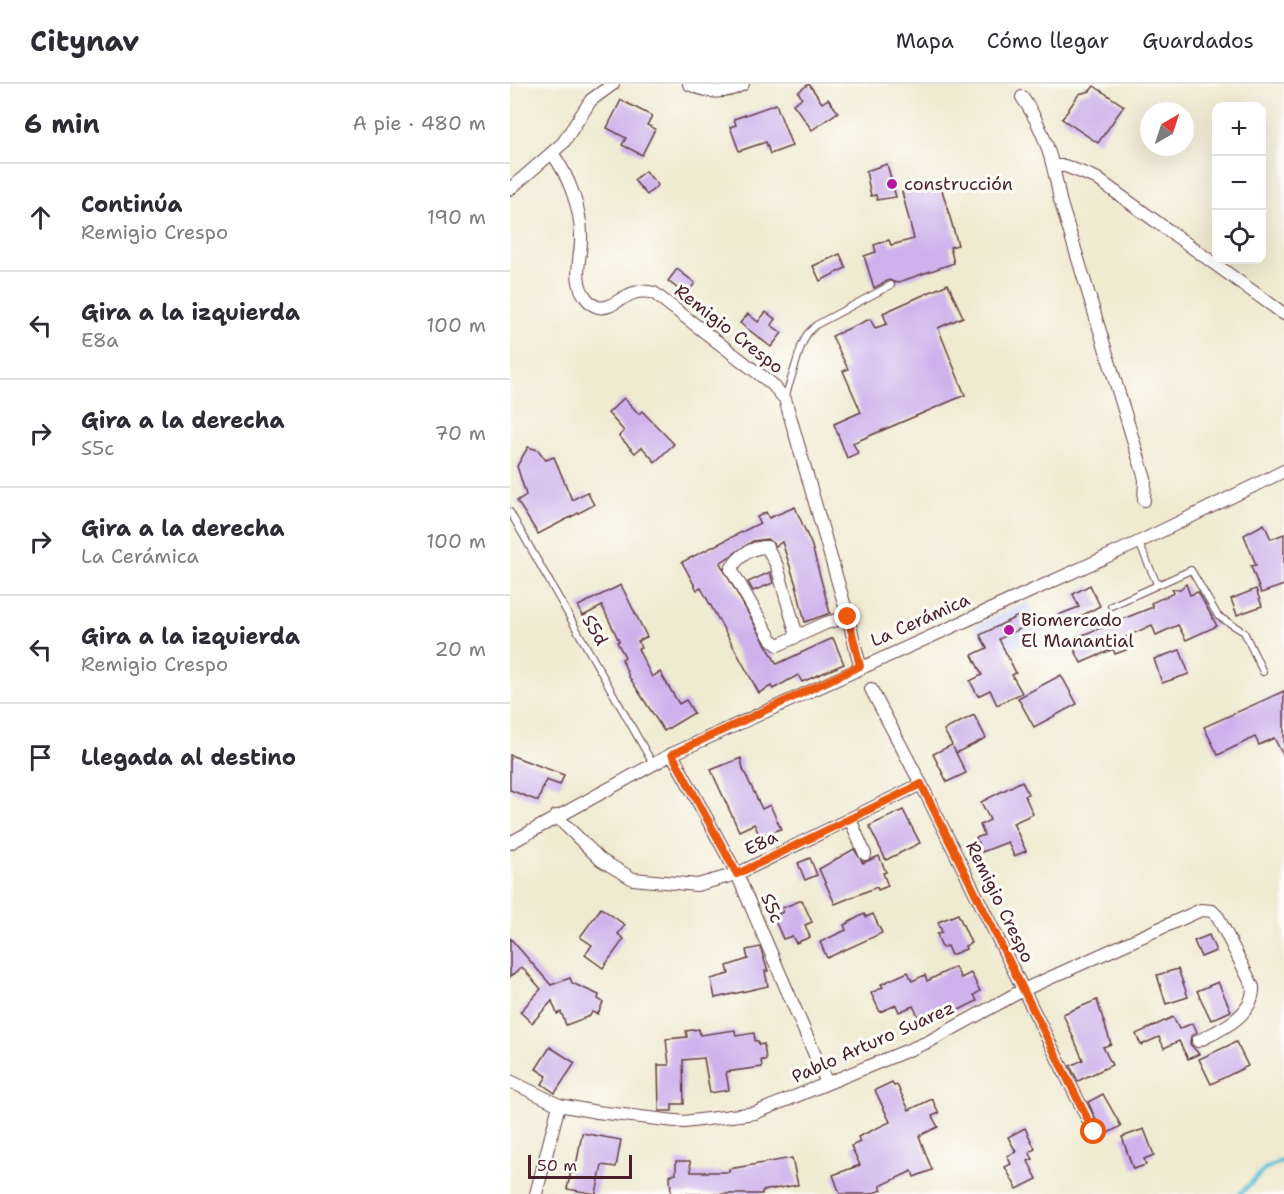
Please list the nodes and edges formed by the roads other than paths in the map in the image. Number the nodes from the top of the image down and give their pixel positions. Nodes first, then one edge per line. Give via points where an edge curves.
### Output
1 (613, 84) edge
2 (689, 84) edge
3 (743, 84) edge
4 (1022, 97) dead end
5 (552, 153) junction
6 (1054, 166) junction
7 (510, 189) edge
8 (891, 285) dead end
9 (1284, 314) edge
10 (784, 399) junction
11 (1284, 471) edge
12 (1144, 500) dead end
13 (510, 512) edge
14 (1139, 542) junction
15 (1157, 584) junction
16 (1111, 606) dead end
17 (848, 617) junction
18 (796, 636) junction
19 (860, 666) junction
20 (1263, 672) dead end
21 (871, 689) dead end
22 (672, 754) junction
23 (653, 764) junction
24 (921, 784) junction
25 (556, 816) junction
26 (850, 819) junction
27 (510, 843) edge
28 (865, 854) dead end
29 (737, 874) junction
30 (1023, 990) junction
31 (1198, 1041) dead end
32 (510, 1081) edge
33 (827, 1083) junction
34 (559, 1105) junction
35 (1094, 1132) dead end
36 (536, 1194) edge

1 - 5 street via 591,100 572,132
2 - 3 street via 712,93
4 - 6 street via 1038,120
5 - 7 street
5 - 10 street, Remigio Crespo via 563,167 578,211 578,281 588,300 598,307 608,306 633,292 654,293 772,384
6 - 9 street via 1065,165 1096,178
6 - 12 street via 1060,200 1145,479
8 - 10 lane via 816,325 807,334
10 - 17 street, Remigio Crespo
11 - 14 street, La Cerámica
13 - 23 lane, S5d
14 - 15 lane
14 - 19 street, La Cerámica
15 - 16 lane
15 - 20 lane via 1191,570 1218,616 1244,632
17 - 18 street
17 - 19 street, Remigio Crespo
18 - 18 street via 777,566 767,547 753,549 738,558 731,569 771,639 778,645
19 - 22 street, La Cerámica
21 - 24 street, Remigio Crespo
22 - 23 street, La Cerámica
22 - 29 street, S5c
23 - 25 street, La Cerámica
24 - 26 street, E8a
24 - 30 street, Remigio Crespo
25 - 27 street, La Cerámica
25 - 29 street, E8a via 602,860 633,879 697,885
26 - 28 street
26 - 29 street, E8a
29 - 33 street, S5c
30 - 31 street, Pablo Arturo Suarez via 1201,910 1212,911 1253,987 1253,994 1240,1017
30 - 33 street, Pablo Arturo Suarez via 928,1042
30 - 35 street, Remigio Crespo
32 - 34 street, Pablo Arturo Suarez
33 - 34 street, Pablo Arturo Suarez via 755,1113 684,1122
34 - 36 street

